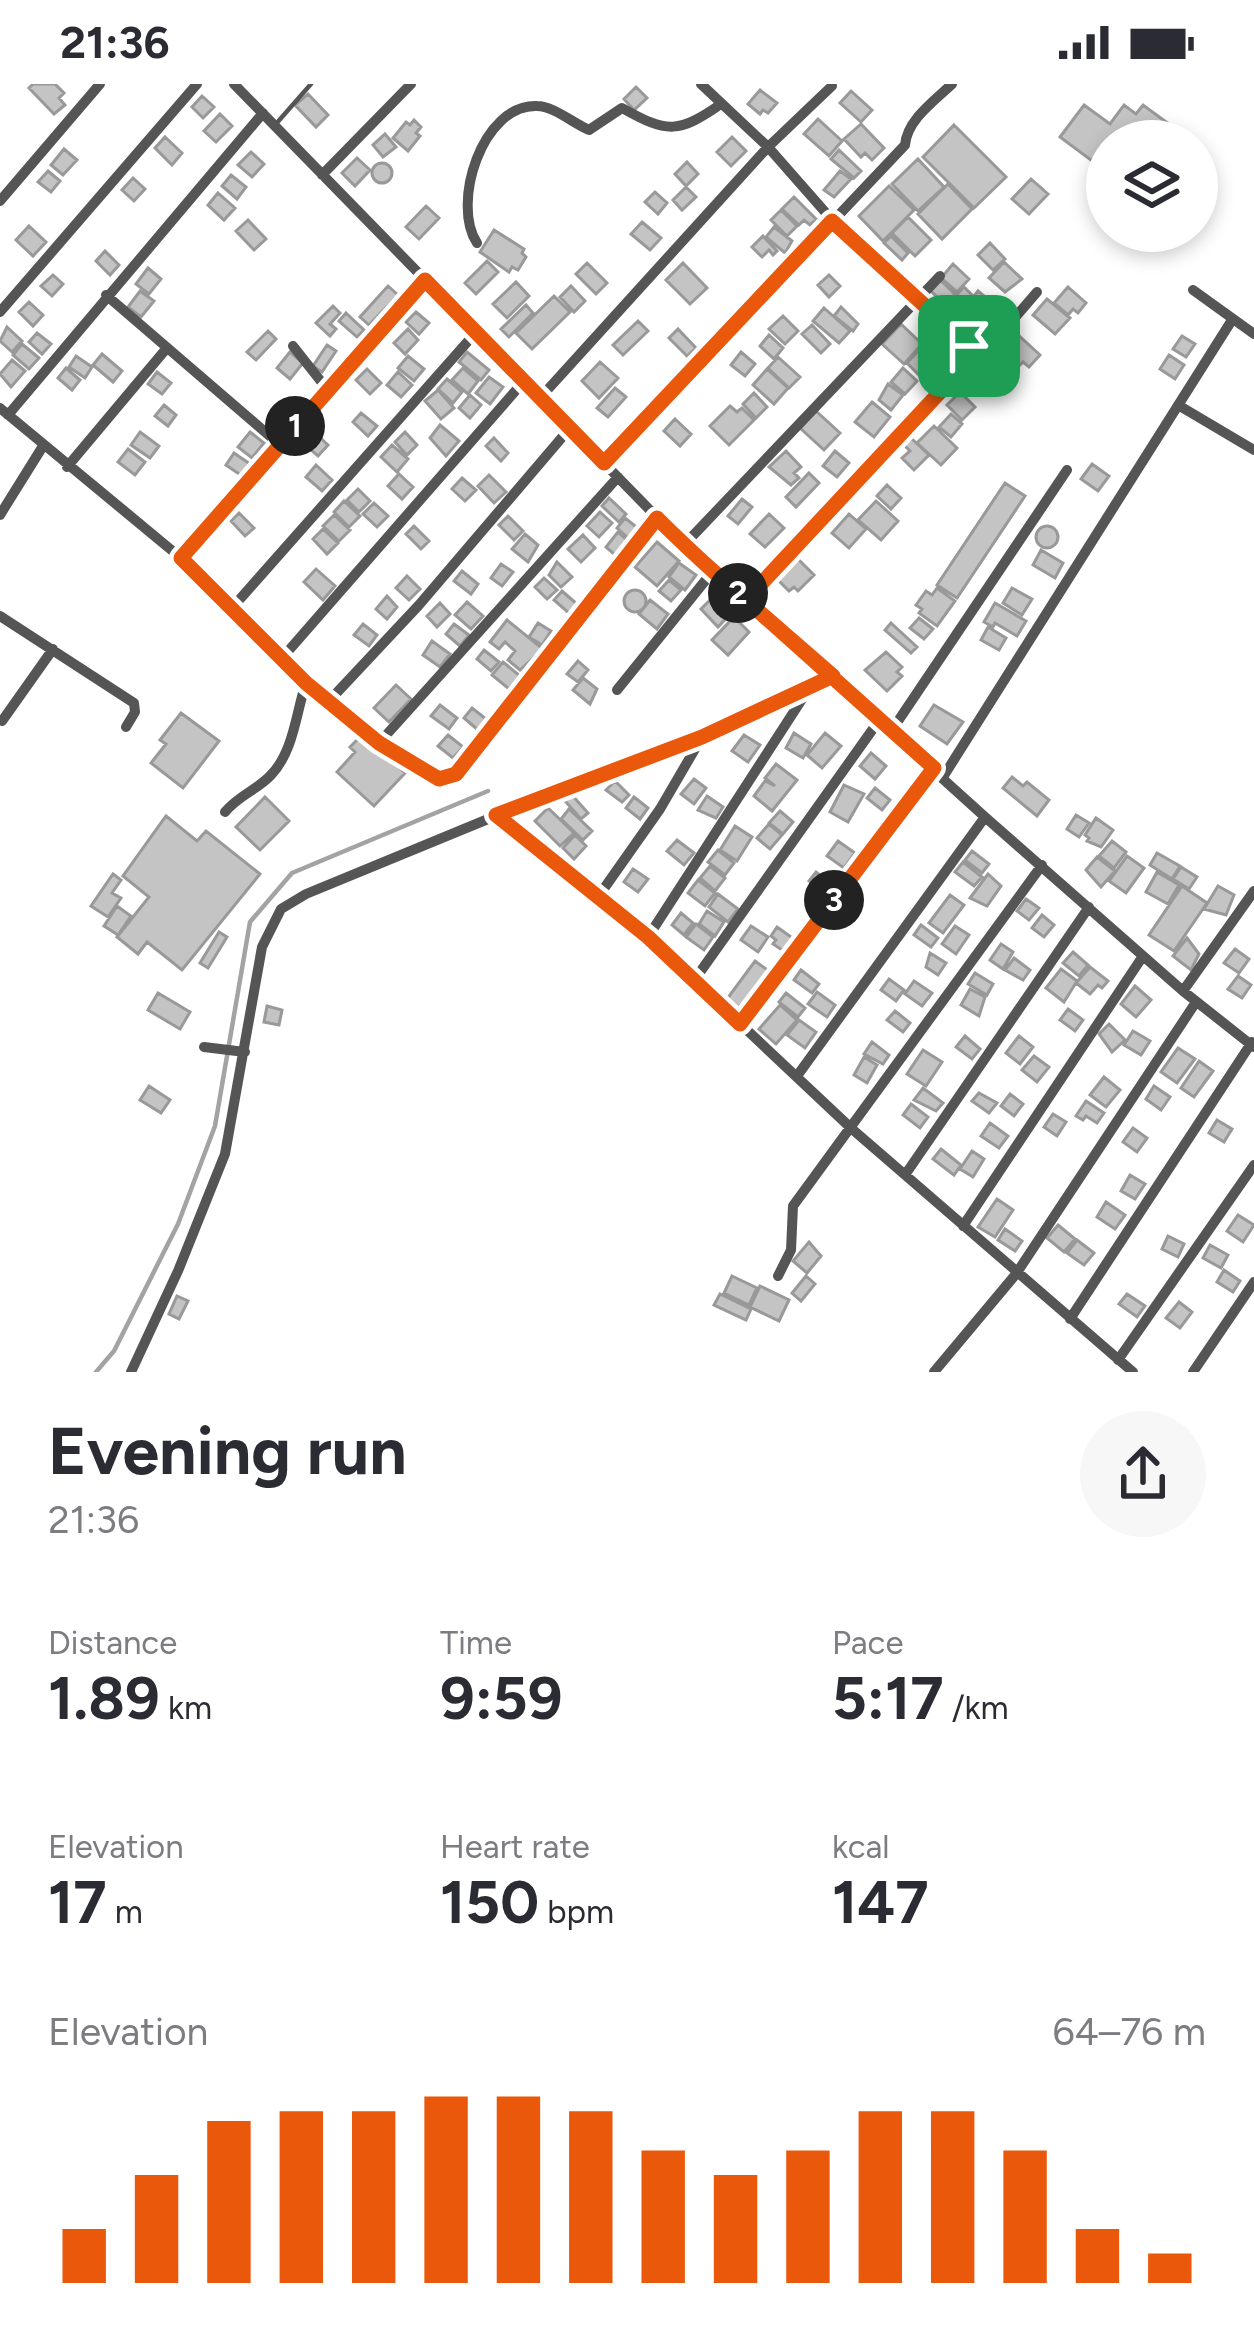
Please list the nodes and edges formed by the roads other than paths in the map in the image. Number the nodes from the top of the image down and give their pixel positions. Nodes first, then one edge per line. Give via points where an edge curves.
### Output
1 (100, 84) edge
2 (196, 84) edge
3 (234, 84) edge
4 (310, 84) edge
5 (411, 84) edge
6 (700, 84) edge
7 (952, 84) edge
8 (832, 86) edge
9 (722, 104) junction
10 (263, 113) junction
11 (275, 125) junction
12 (768, 147) junction
13 (322, 175) junction
14 (0, 201) edge
15 (832, 221) junction
16 (477, 243) dead end
17 (940, 276) dead end
18 (425, 280) junction
19 (1193, 290) dead end
20 (1037, 292) dead end
21 (106, 295) junction
22 (916, 301) junction
23 (0, 312) edge
24 (1232, 320) junction
25 (1252, 329) edge
26 (478, 331) junction
27 (293, 346) dead end
28 (166, 349) junction
29 (973, 354) junction
30 (524, 381) junction
31 (327, 388) junction
32 (540, 398) junction
33 (1178, 405) junction
34 (4, 411) edge
35 (570, 428) junction
36 (279, 445) junction
37 (43, 446) junction
38 (1254, 449) edge
39 (604, 463) junction
40 (67, 467) junction
41 (1067, 470) dead end
42 (618, 477) junction
43 (0, 515) edge
44 (657, 518) junction
45 (684, 545) junction
46 (181, 558) junction
47 (712, 571) junction
48 (746, 600) junction
49 (232, 608) junction
50 (1, 619) edge
51 (53, 649) junction
52 (283, 657) junction
53 (833, 676) junction
54 (306, 683) junction
55 (617, 690) dead end
56 (807, 691) junction
57 (328, 701) junction
58 (880, 719) junction
59 (2, 721) edge
60 (126, 727) dead end
61 (892, 730) junction
62 (702, 737) junction
63 (379, 743) junction
64 (939, 772) junction
65 (225, 812) dead end
66 (496, 815) junction
67 (985, 817) junction
68 (1042, 865) junction
69 (1254, 891) edge
70 (598, 897) junction
71 (1089, 907) junction
72 (648, 937) junction
73 (1143, 956) junction
74 (693, 982) junction
75 (1184, 991) junction
76 (1196, 1002) junction
77 (740, 1024) junction
78 (1253, 1043) edge
79 (203, 1047) dead end
80 (234, 1051) junction
81 (797, 1076) junction
82 (853, 1129) junction
83 (1254, 1165) edge
84 (904, 1175) junction
85 (963, 1226) junction
86 (1016, 1274) junction
87 (778, 1276) dead end
88 (1254, 1282) edge
89 (1070, 1319) junction
90 (1118, 1360) junction
91 (130, 1372) edge
92 (934, 1372) edge
93 (1133, 1372) edge
94 (1193, 1372) edge

1 - 14 street
2 - 23 street
3 - 10 street
4 - 11 lane
5 - 13 street
6 - 9 street
7 - 15 street
8 - 12 street
9 - 12 street
9 - 16 street via 678,129 622,108 589,130 540,105 518,108 494,127 475,163 466,217
10 - 11 street
10 - 21 street
11 - 13 street
12 - 15 street
12 - 32 street
13 - 18 street
15 - 22 street
15 - 39 street
17 - 22 street
18 - 26 street
18 - 31 street
19 - 24 street
20 - 29 street via 993,344
21 - 28 street
21 - 34 street
22 - 29 street
22 - 45 street
24 - 25 street
24 - 33 street
26 - 30 street
26 - 49 street
27 - 31 street
28 - 36 street
28 - 40 street
29 - 48 street
30 - 32 street
30 - 52 street
31 - 36 street
32 - 35 street
33 - 38 street
33 - 64 street
34 - 37 street
35 - 39 street
35 - 57 street
36 - 46 street
37 - 40 street
37 - 43 street
39 - 42 street
40 - 46 street
41 - 61 street
42 - 44 street
42 - 63 street
44 - 45 street
44 - 63 street via 456,774 439,779
45 - 47 street
46 - 49 street
47 - 48 street
47 - 55 street
48 - 53 street
49 - 52 street
50 - 51 street
51 - 59 street
51 - 60 street via 134,703
52 - 54 street
53 - 56 street
53 - 58 street
54 - 57 street
54 - 65 street via 280,763
56 - 62 street
56 - 72 street
57 - 63 street
58 - 61 street
58 - 74 street
61 - 64 street
62 - 66 street
62 - 70 street
64 - 67 street
64 - 77 street
66 - 70 street
66 - 80 street via 281,909 262,947
67 - 68 street
67 - 81 street
68 - 71 street
68 - 82 street
69 - 75 street
70 - 72 street
71 - 73 street
71 - 84 street
72 - 74 street
73 - 75 street
73 - 85 street
74 - 77 street
75 - 76 street
76 - 78 street
76 - 86 street
77 - 81 street
78 - 89 street
79 - 80 street
80 - 91 street via 225,1154
81 - 82 street
82 - 84 street
82 - 87 street via 793,1206 791,1250
83 - 90 street
84 - 85 street
85 - 86 street
86 - 89 street
86 - 92 street
88 - 94 street
89 - 90 street
90 - 93 street

